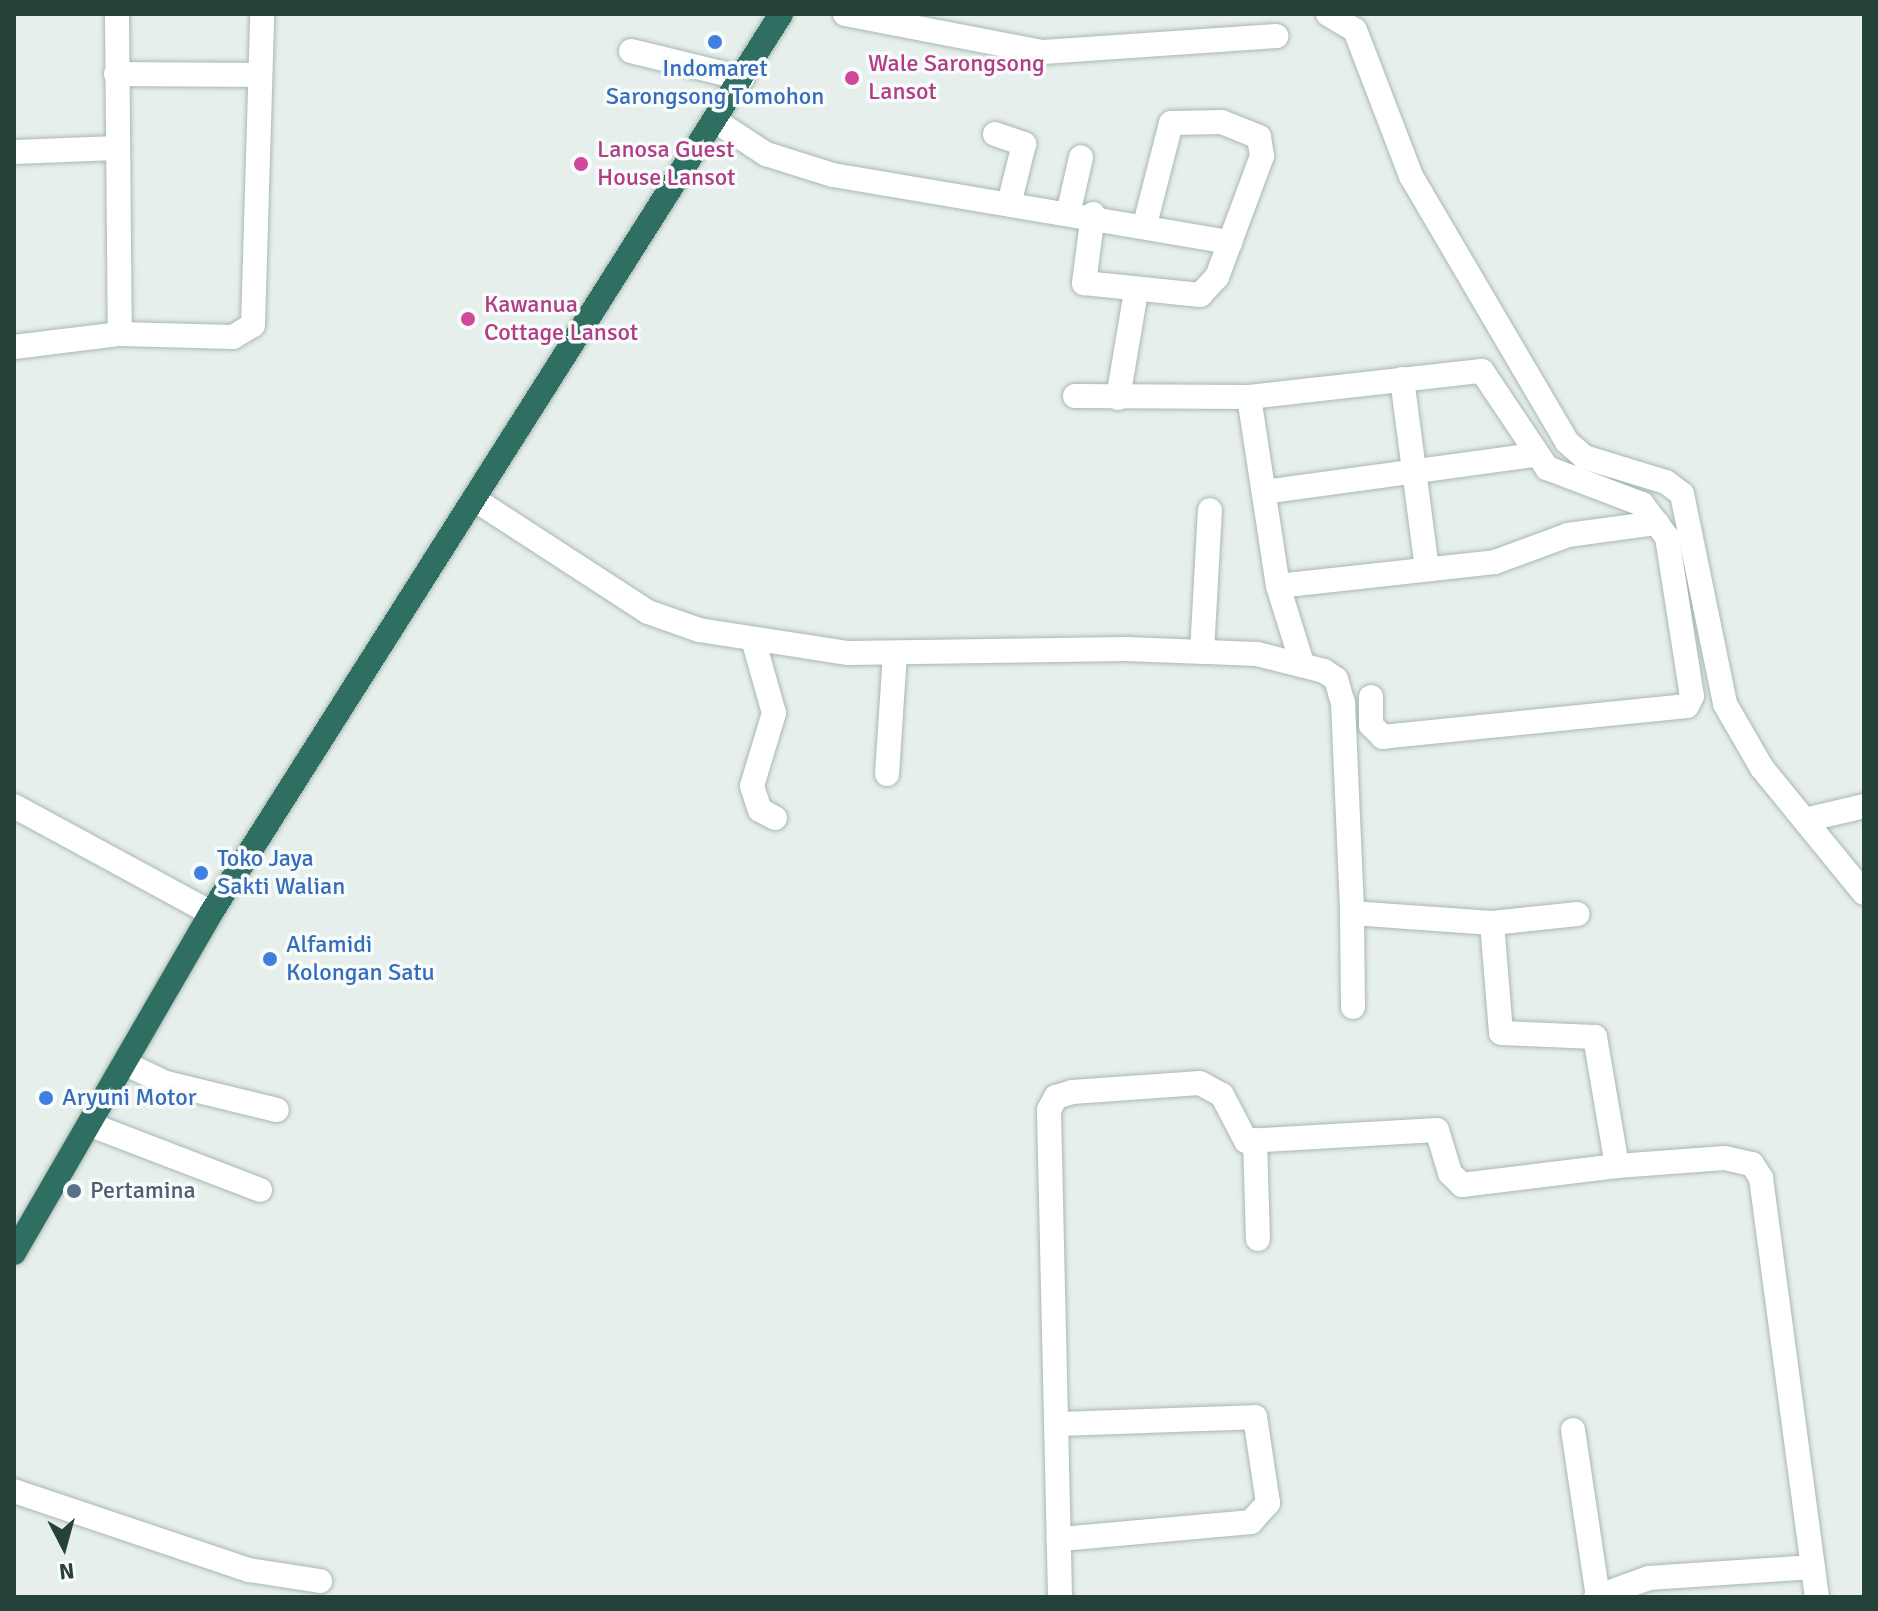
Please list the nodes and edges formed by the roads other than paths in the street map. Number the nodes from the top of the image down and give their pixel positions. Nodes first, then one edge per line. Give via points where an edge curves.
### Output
1 (117, 14) edge
2 (262, 14) edge
3 (781, 14) edge
4 (845, 14) edge
5 (1328, 14) edge
6 (1355, 22) edge
7 (1276, 36) dead end
8 (631, 51) dead end
9 (116, 74) junction
10 (259, 75) junction
11 (743, 78) junction
12 (717, 122) junction
13 (995, 134) dead end
14 (117, 148) junction
15 (14, 152) edge
16 (1081, 157) dead end
17 (1010, 200) junction
18 (1081, 212) junction
19 (1145, 224) junction
20 (1230, 242) junction
21 (1136, 292) junction
22 (120, 334) junction
23 (14, 347) edge
24 (1402, 379) junction
25 (1075, 396) dead end
26 (1249, 397) junction
27 (1118, 398) junction
28 (1535, 455) junction
29 (1411, 472) junction
30 (1264, 492) junction
31 (474, 499) junction
32 (1210, 510) dead end
33 (1657, 523) junction
34 (1427, 569) junction
35 (1278, 586) junction
36 (753, 639) junction
37 (1202, 652) junction
38 (895, 655) junction
39 (1302, 663) junction
40 (1371, 697) dead end
41 (887, 774) dead end
42 (14, 806) edge
43 (1864, 806) edge
44 (775, 818) dead end
45 (1805, 820) junction
46 (1864, 893) edge
47 (211, 913) junction
48 (1352, 913) junction
49 (1578, 914) dead end
50 (1492, 923) junction
51 (1353, 1007) dead end
52 (124, 1063) junction
53 (277, 1110) dead end
54 (91, 1125) junction
55 (1255, 1140) junction
56 (1617, 1166) junction
57 (260, 1190) dead end
58 (1258, 1239) dead end
59 (14, 1253) edge
60 (1057, 1424) junction
61 (1573, 1430) dead end
62 (14, 1491) edge
63 (1059, 1539) junction
64 (1813, 1567) junction
65 (320, 1581) dead end
66 (1060, 1597) edge
67 (1597, 1597) edge
68 (1817, 1597) edge

1 - 9 street
2 - 10 street
3 - 11 highway
4 - 7 street via 1043,52
5 - 6 street
6 - 45 street via 1411,176 1567,442 1584,457 1666,482 1682,494 1725,704
8 - 11 street
9 - 10 street
9 - 14 street
10 - 22 street via 253,325 233,337
11 - 12 highway
12 - 17 street via 741,141 799,166
12 - 31 highway
13 - 17 street via 1024,144
14 - 15 street
14 - 22 street
16 - 18 street
17 - 18 street
18 - 19 street
18 - 21 street via 1081,279
19 - 20 street
19 - 20 street via 1167,127 1222,122 1259,137 1263,148
20 - 21 street via 1217,277 1200,295
21 - 27 street
22 - 23 street
24 - 26 street
24 - 28 street via 1487,372
24 - 29 street
25 - 27 street
26 - 27 street
26 - 30 street
28 - 29 street
28 - 33 street via 1564,477 1642,504
29 - 30 street
29 - 34 street
30 - 35 street
31 - 36 street via 648,612
31 - 47 highway
32 - 37 street
33 - 34 street via 1568,535 1495,562
33 - 40 street via 1671,557 1692,696 1687,706 1383,737 1371,725
34 - 35 street
35 - 39 street
36 - 38 street
36 - 44 street via 774,713 752,786 760,810
37 - 38 street
37 - 39 street
38 - 41 street
39 - 48 street via 1341,688
42 - 47 street
43 - 45 street
45 - 46 street
47 - 52 highway
48 - 50 street
48 - 51 street
49 - 50 street
50 - 56 street via 1501,1033 1595,1037
52 - 53 street via 166,1083
52 - 54 highway
54 - 57 street
54 - 59 highway
55 - 56 street via 1437,1130 1450,1173 1462,1185
55 - 58 street
55 - 60 street via 1237,1134 1222,1095 1200,1083 1087,1090 1051,1103 1046,1136
56 - 64 street via 1725,1158 1757,1169
60 - 63 street
60 - 63 street via 1255,1417 1268,1503 1251,1522
61 - 67 street
62 - 65 street via 249,1570
63 - 66 street
64 - 67 street via 1649,1578
64 - 68 street

